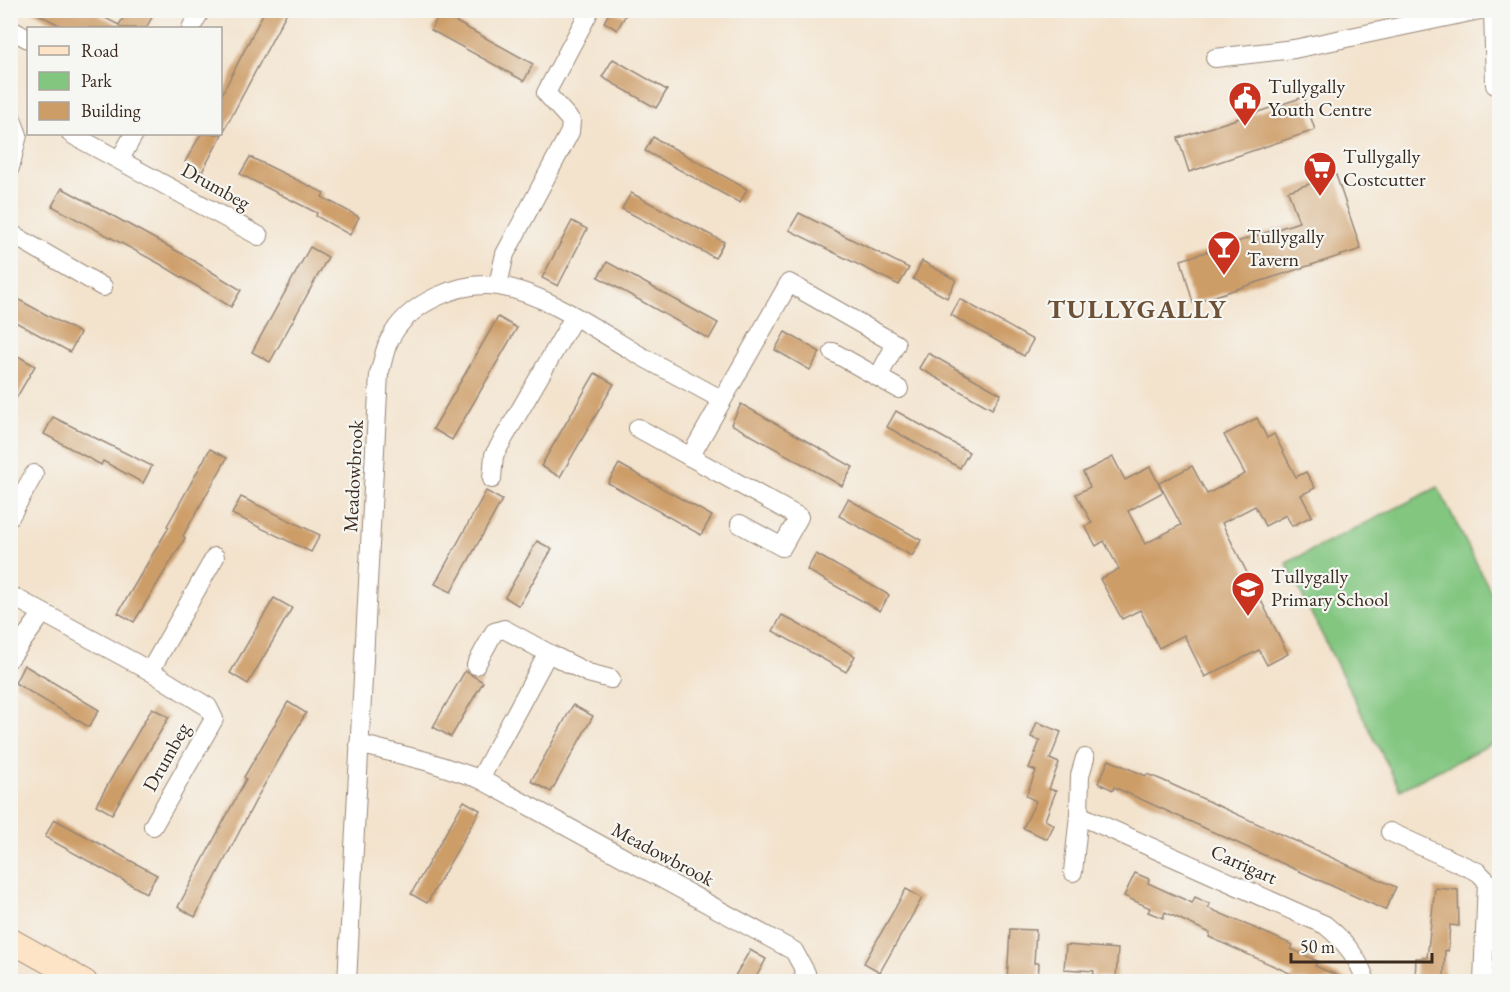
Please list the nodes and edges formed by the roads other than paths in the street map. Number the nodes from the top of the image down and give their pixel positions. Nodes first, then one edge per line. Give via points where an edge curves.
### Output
1 (201, 10) edge
2 (1480, 10) edge
3 (1493, 10) edge
4 (588, 14) dead end
5 (192, 27) edge
6 (10, 29) edge
7 (27, 38) edge
8 (1215, 58) dead end
9 (1495, 85) dead end
10 (10, 114) edge
11 (23, 134) edge
12 (73, 135) edge
13 (133, 135) edge
14 (120, 159) junction
15 (10, 168) edge
16 (10, 233) edge
17 (259, 236) dead end
18 (498, 285) junction
19 (103, 287) dead end
20 (574, 317) junction
21 (833, 352) dead end
22 (878, 377) junction
23 (900, 390) dead end
24 (722, 400) junction
25 (638, 428) dead end
26 (690, 457) junction
27 (34, 474) dead end
28 (492, 479) dead end
29 (10, 517) edge
30 (740, 524) dead end
31 (215, 557) dead end
32 (10, 595) edge
33 (43, 613) junction
34 (548, 653) junction
35 (10, 658) edge
36 (476, 665) dead end
37 (150, 671) junction
38 (611, 679) dead end
39 (359, 744) junction
40 (1085, 758) dead end
41 (480, 778) junction
42 (1079, 815) junction
43 (153, 826) dead end
44 (1390, 832) dead end
45 (1073, 872) dead end
46 (10, 940) edge
47 (85, 981) edge
48 (347, 981) edge
49 (801, 981) edge
50 (1366, 981) edge
51 (1483, 981) edge

1 - 5 street
2 - 8 street via 1294,49
3 - 9 street
4 - 18 street via 546,93 571,121 570,132 504,254
6 - 7 street
10 - 11 street
11 - 15 street
12 - 14 street, Drumbeg
13 - 14 street
14 - 17 street, Drumbeg
16 - 19 street
18 - 20 street, Meadowbrook
18 - 39 street, Meadowbrook via 461,288 433,296 411,313 387,347 379,374
20 - 24 street, Meadowbrook
20 - 28 street via 494,455
21 - 22 street
22 - 23 street
22 - 24 street via 896,344 789,283
24 - 26 street
25 - 26 street
26 - 30 street via 799,517 782,547
27 - 29 street
31 - 37 street
32 - 33 street, Drumbeg
33 - 35 street
33 - 37 street, Drumbeg
34 - 36 street via 504,629 494,632
34 - 38 street via 588,673
34 - 41 street
37 - 43 street, Drumbeg via 208,707 214,719
39 - 41 street, Meadowbrook
39 - 48 street, Meadowbrook
40 - 42 street via 1080,775
41 - 49 street, Meadowbrook via 794,951 806,973
42 - 45 street
42 - 50 street, Carrigart via 1325,925 1355,957
44 - 51 street via 1478,872 1487,881
46 - 47 main road

